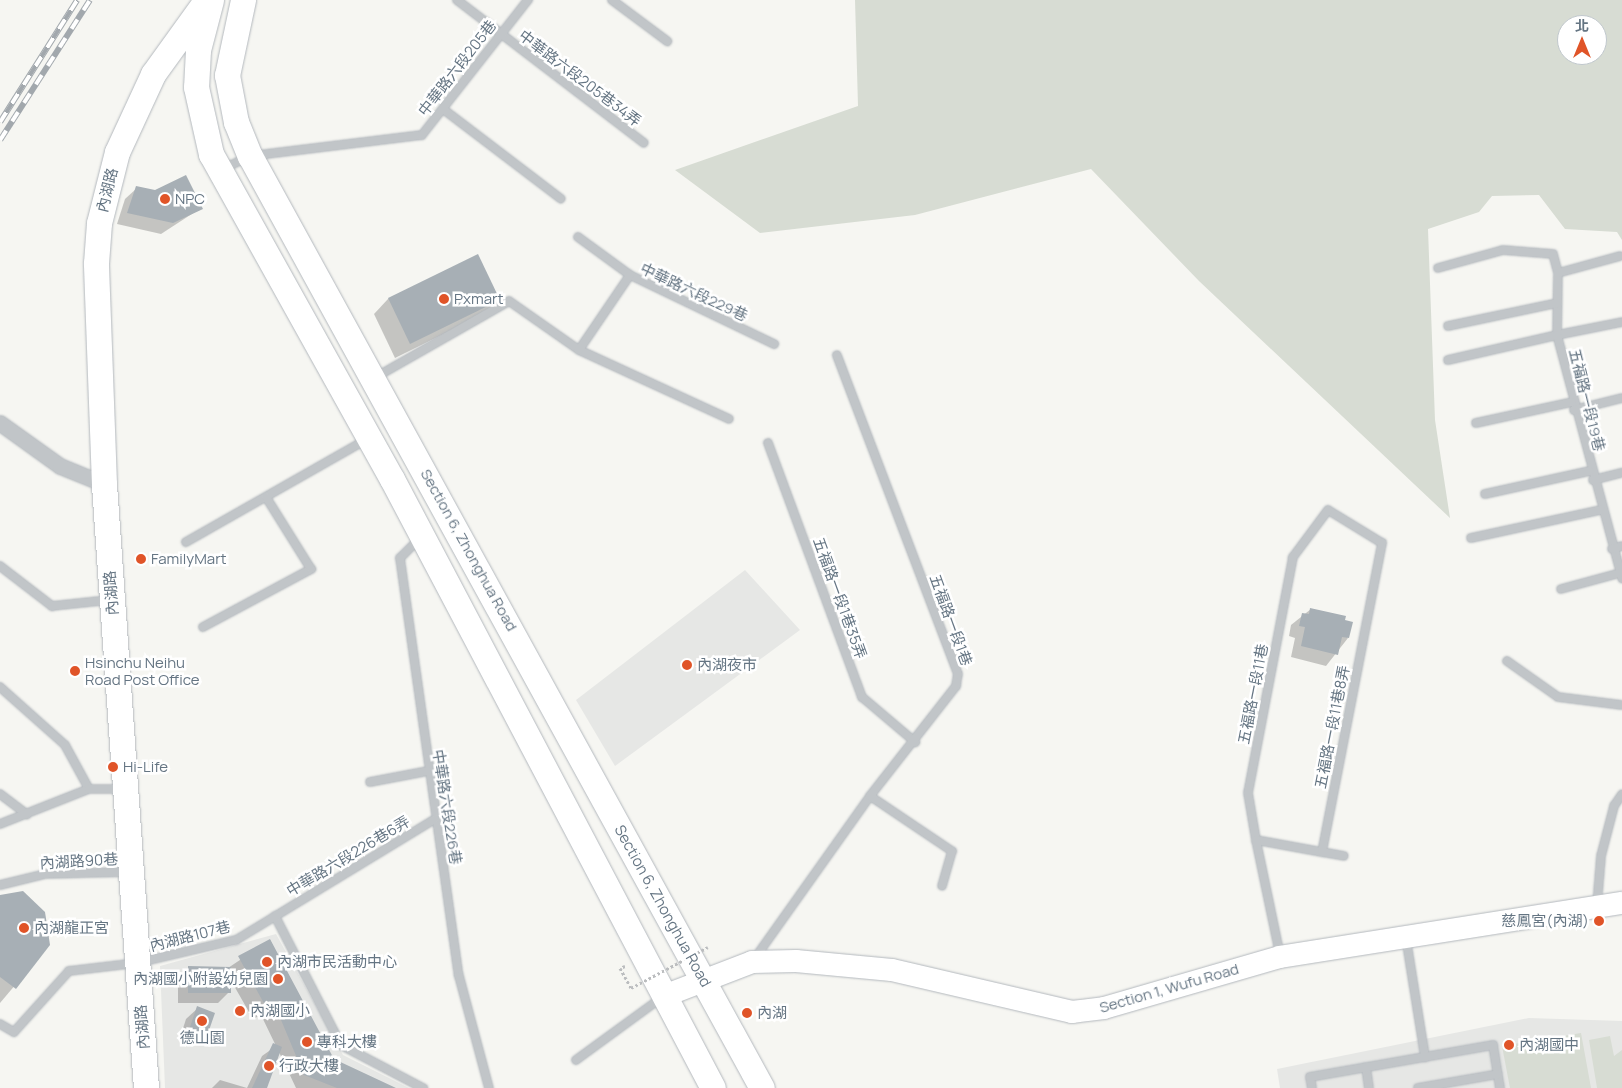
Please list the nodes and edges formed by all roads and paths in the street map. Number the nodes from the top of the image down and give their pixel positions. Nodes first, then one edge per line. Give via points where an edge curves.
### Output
1 (207, 0) edge
2 (211, 0) edge
3 (457, 0) edge
4 (528, 0) edge
5 (612, 0) edge
6 (242, 2) edge
7 (500, 36) junction
8 (667, 41) dead end
9 (198, 50) junction
10 (138, 105) junction
11 (443, 109) junction
12 (644, 143) dead end
13 (250, 156) junction
14 (219, 171) junction
15 (561, 199) dead end
16 (578, 237) dead end
17 (1620, 256) dead end
18 (1438, 268) dead end
19 (1558, 273) junction
20 (630, 276) junction
21 (1557, 303) junction
22 (1622, 322) edge
23 (1448, 326) dead end
24 (1557, 335) junction
25 (774, 344) dead end
26 (579, 350) junction
27 (836, 355) dead end
28 (1448, 360) dead end
29 (374, 378) junction
30 (1622, 398) edge
31 (1573, 406) junction
32 (729, 419) dead end
33 (1476, 422) dead end
34 (0, 423) edge
35 (369, 438) junction
36 (768, 443) dead end
37 (423, 464) junction
38 (1590, 470) junction
39 (1622, 472) edge
40 (392, 479) junction
41 (1593, 480) junction
42 (104, 484) junction
43 (1485, 494) dead end
44 (266, 497) junction
45 (1601, 510) junction
46 (422, 536) junction
47 (1471, 538) dead end
48 (186, 542) dead end
49 (1382, 543) joint
50 (1622, 546) edge
51 (1612, 549) junction
52 (0, 566) edge
53 (1621, 576) edge
54 (1561, 589) dead end
55 (112, 600) junction
56 (203, 627) dead end
57 (1507, 661) dead end
58 (0, 687) edge
59 (1622, 705) edge
60 (916, 742) junction
61 (428, 771) junction
62 (370, 782) dead end
63 (126, 789) junction
64 (89, 790) junction
65 (0, 794) edge
66 (1622, 794) edge
67 (870, 796) junction
68 (27, 814) junction
69 (435, 819) junction
70 (0, 824) edge
71 (1256, 840) junction
72 (1322, 852) junction
73 (1344, 856) dead end
74 (131, 872) junction
75 (0, 885) edge
76 (942, 886) dead end
77 (1622, 903) edge
78 (1597, 907) junction
79 (276, 916) junction
80 (1406, 938) junction
81 (708, 947) dead end
82 (1280, 957) junction
83 (752, 962) junction
84 (137, 963) junction
85 (632, 978) dead end
86 (702, 978) junction
87 (664, 996) junction
88 (0, 1024) edge
89 (1425, 1057) junction
90 (576, 1060) dead end
91 (1366, 1067) junction
92 (1498, 1074) junction
93 (146, 1088) edge
94 (424, 1088) edge
95 (489, 1088) edge
96 (713, 1088) edge
97 (762, 1088) edge
98 (1312, 1088) edge
99 (1369, 1088) edge
100 (1418, 1088) edge
101 (1500, 1088) edge

1 - 10 main road, 內湖路 via 171,45
2 - 9 main road
3 - 7 lane, 中華路六段205巷34弄
4 - 7 lane, 中華路六段205巷
5 - 8 lane
6 - 9 main road, 內湖路 via 223,30
6 - 13 main road, Section 6, Zhonghua Road via 227,75 236,122
7 - 11 lane, 中華路六段205巷
7 - 12 lane, 中華路六段205巷34弄
9 - 10 main road, 內湖路 via 174,64
9 - 14 main road via 196,87 205,135
10 - 42 main road, 內湖路 via 117,152 99,223 95,308
11 - 13 lane, 中華路六段205巷 via 422,135
11 - 15 lane
13 - 14 lane, 中華路六段205巷
13 - 29 main road, Section 6, Zhonghua Road
14 - 35 main road
16 - 20 lane
17 - 19 lane
18 - 19 lane via 1503,250 1553,254
19 - 21 lane
20 - 25 lane, 中華路六段229巷
20 - 26 lane, 中華路六段229巷
21 - 23 lane
21 - 24 lane
22 - 24 lane
24 - 28 lane, 五福路一段19巷
24 - 31 lane, 五福路一段19巷
26 - 29 lane via 509,301
26 - 32 lane
27 - 60 lane, 五福路一段1巷 via 958,674 950,699
29 - 37 main road, Section 6, Zhonghua Road
30 - 31 lane
31 - 33 lane
31 - 38 lane, 五福路一段19巷
34 - 42 street via 60,466
35 - 40 main road
35 - 44 lane
36 - 60 lane, 五福路一段1巷35弄 via 862,697
37 - 40 street
37 - 86 main road, Section 6, Zhonghua Road
38 - 41 lane, 五福路一段19巷
38 - 43 lane
39 - 41 lane
40 - 46 main road
41 - 45 lane, 五福路一段19巷
42 - 55 main road, 內湖路
44 - 48 lane
44 - 56 lane via 311,569
45 - 47 lane
45 - 51 lane, 五福路一段19巷
46 - 61 lane, 中華路六段226巷 via 400,558
46 - 87 main road
49 - 71 lane, 五福路一段11巷 via 1328,510 1294,557 1248,793
49 - 72 lane, 五福路一段11巷8弄
50 - 51 lane
51 - 53 lane, 五福路一段19巷
52 - 55 lane via 52,606
53 - 54 lane
55 - 63 main road, 內湖路
57 - 59 lane via 1558,697
58 - 64 lane via 65,745
60 - 67 lane, 五福路一段1巷
61 - 62 lane
61 - 69 lane, 中華路六段226巷
63 - 64 lane
63 - 74 main road, 內湖路
64 - 68 lane
65 - 68 lane
66 - 78 lane via 1614,806 1601,856
67 - 76 lane via 952,851
67 - 83 lane, 五福路一段1巷
68 - 70 lane
69 - 79 lane, 中華路六段226巷6弄
69 - 95 lane, 中華路六段226巷 via 466,1017
71 - 72 lane
71 - 82 lane, 五福路一段11巷
72 - 73 lane
74 - 75 lane, 內湖路90巷 via 46,874
74 - 84 main road, 內湖路
77 - 78 main road, Section 1, Wufu Road
78 - 80 main road, Section 1, Wufu Road
79 - 84 lane, 內湖路107巷 via 236,940
79 - 94 lane via 341,1045
80 - 82 main road, Section 1, Wufu Road
80 - 89 lane
81 - 85 path, bridge via 631,988 620,968 624,965
82 - 83 main road, Section 1, Wufu Road via 1104,1008 1072,1012 892,970 796,960
83 - 86 main road, Section 1, Wufu Road
84 - 88 lane, 內湖路107巷 via 69,971 14,1032
84 - 93 main road, 內湖路
86 - 87 main road, Section 1, Wufu Road
86 - 97 main road, Section 6, Zhonghua Road
87 - 90 lane
87 - 96 main road
89 - 91 lane
89 - 92 lane via 1493,1045
91 - 98 lane via 1310,1077
91 - 99 lane
92 - 100 lane
92 - 101 lane

